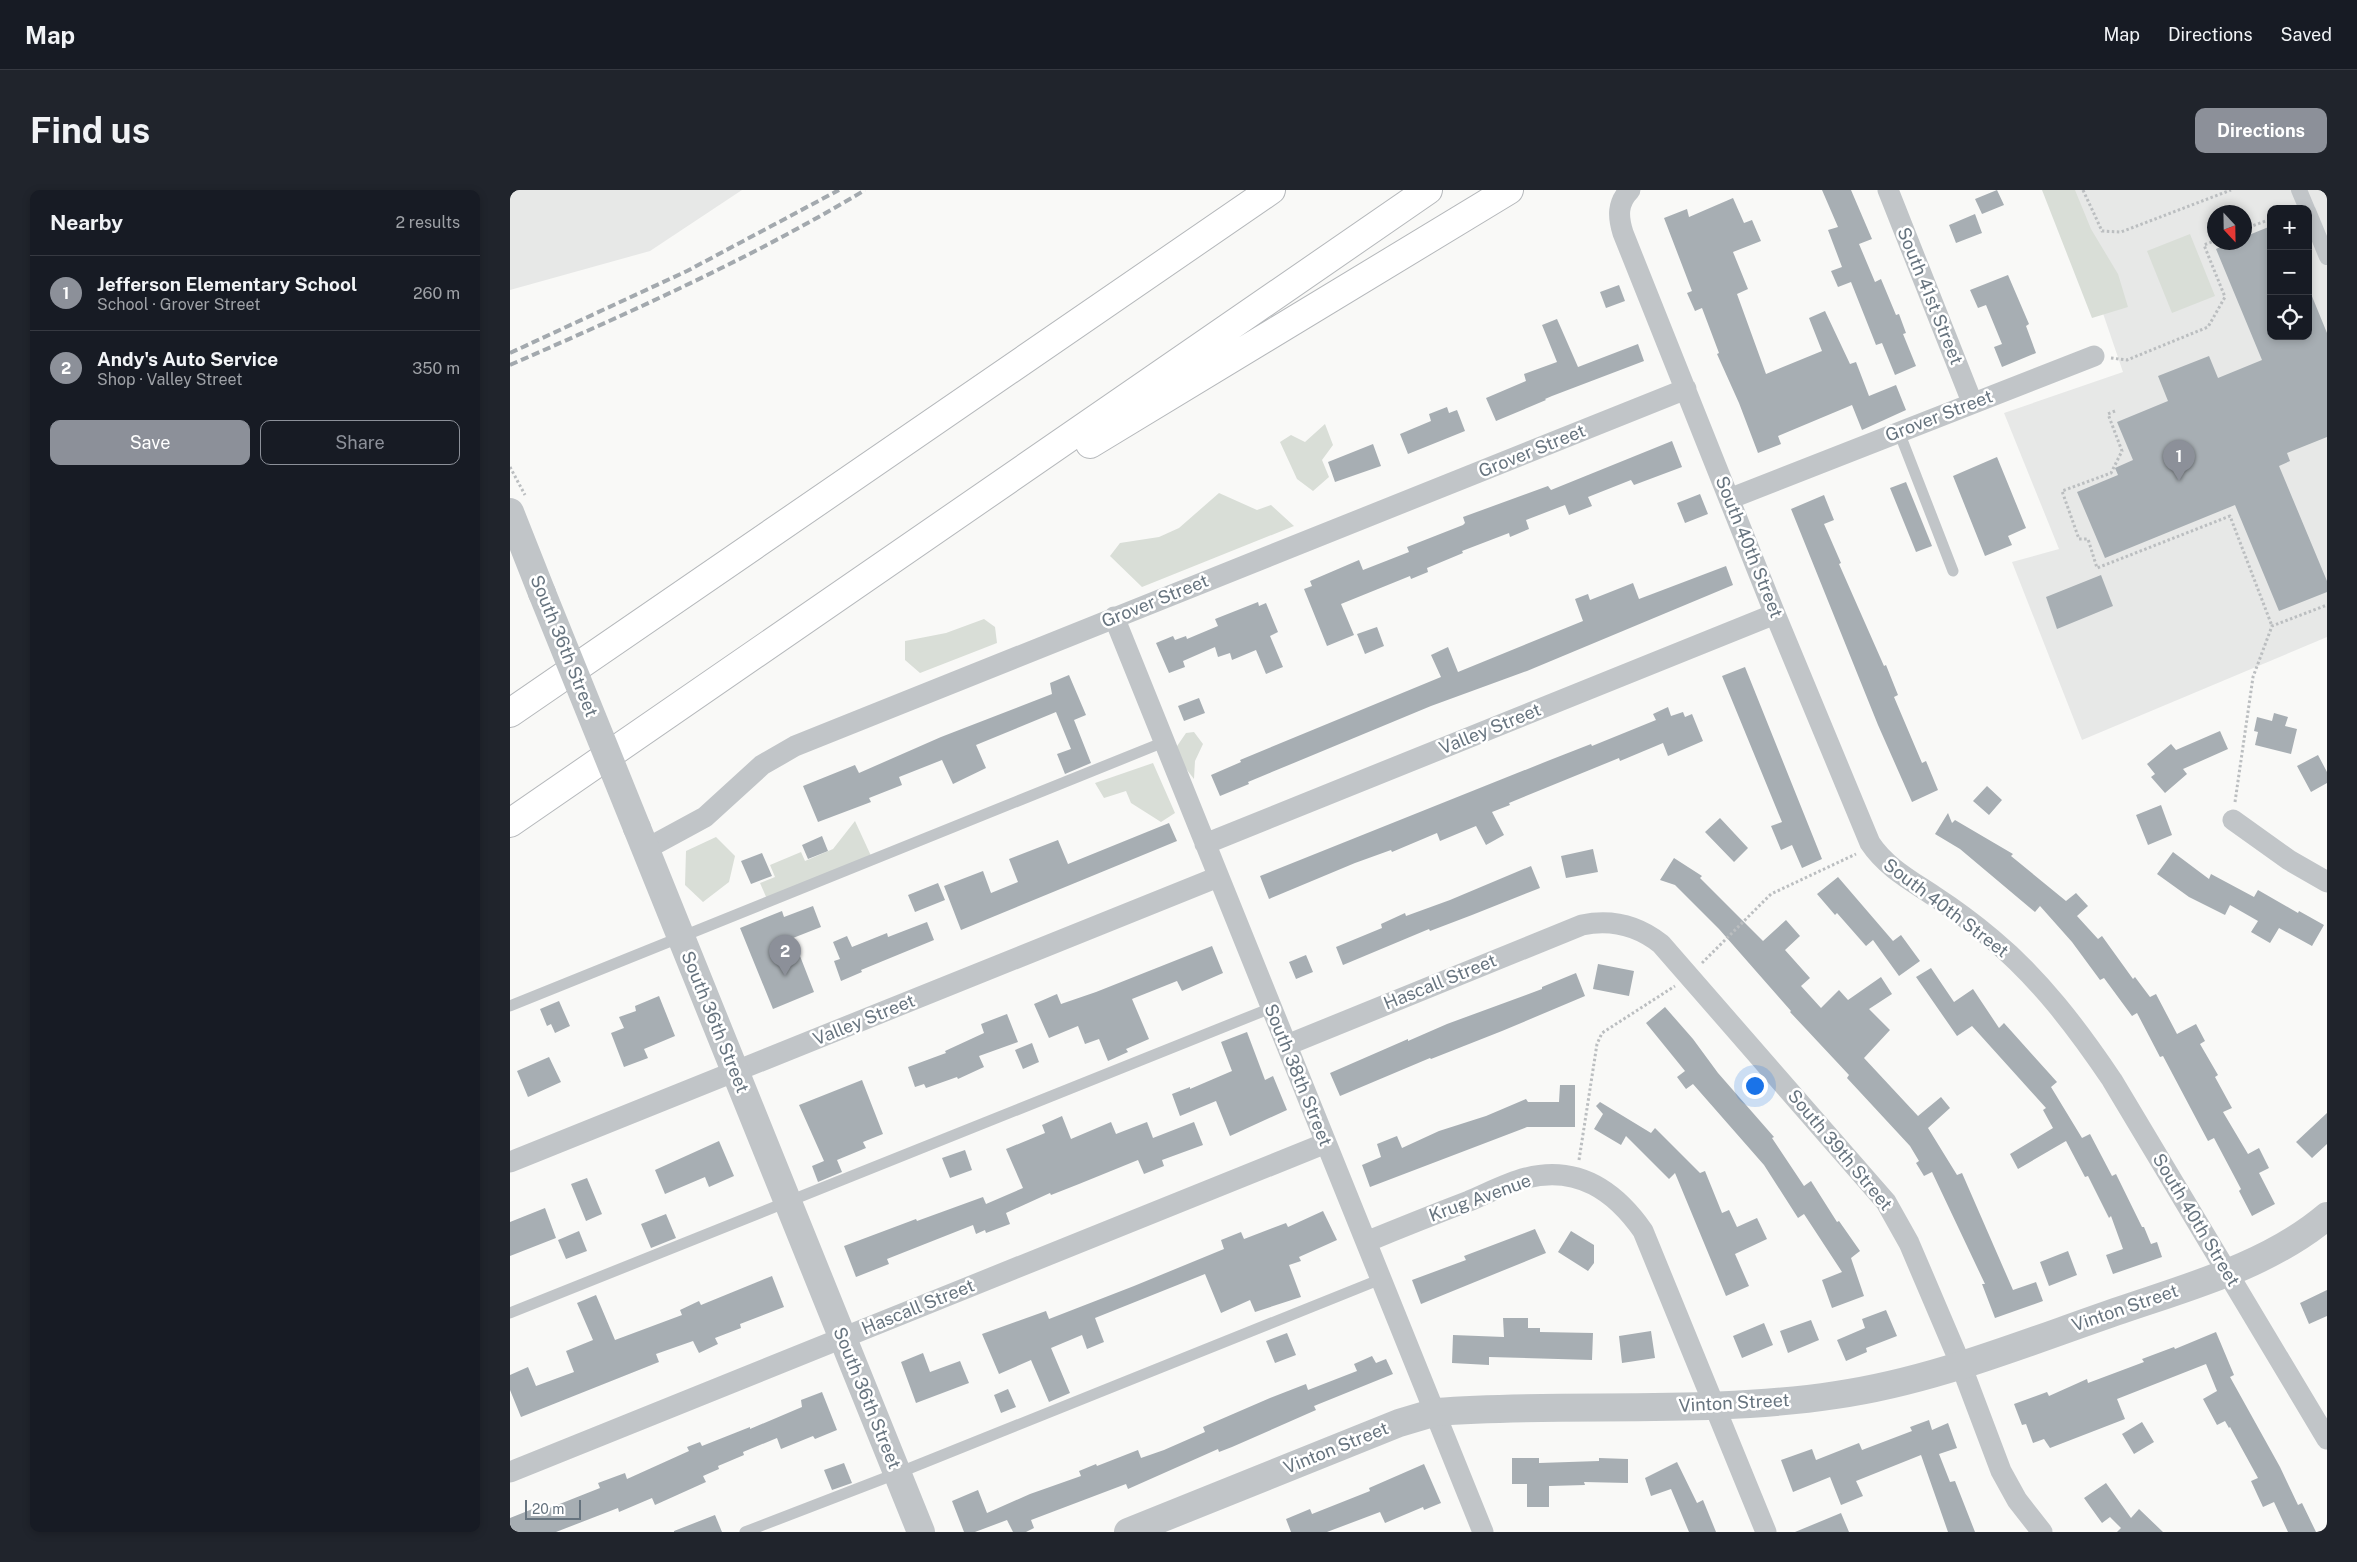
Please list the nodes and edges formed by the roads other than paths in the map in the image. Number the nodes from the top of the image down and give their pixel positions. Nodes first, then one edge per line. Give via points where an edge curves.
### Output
1 (1271, 190) edge
2 (1428, 190) edge
3 (1509, 190) edge
4 (1630, 190) edge
5 (1888, 190) edge
6 (2299, 190) edge
7 (2306, 205) edge
8 (2312, 220) edge
9 (2327, 256) edge
10 (2094, 356) road end
11 (1686, 389) junction
12 (1972, 402) junction
13 (1899, 432) junction
14 (1729, 499) junction
15 (510, 512) edge
16 (907, 550) junction
17 (1953, 571) dead end
18 (1775, 614) junction
19 (1114, 617) junction
20 (510, 713) edge
21 (1164, 742) junction
22 (516, 818) edge
23 (2233, 820) road end
24 (641, 839) junction
25 (1205, 844) junction
26 (1218, 877) junction
27 (2327, 882) edge
28 (1594, 922) joint
29 (681, 937) junction
30 (510, 1006) edge
31 (1271, 1008) junction
32 (1286, 1045) junction
33 (736, 1072) junction
34 (1326, 1143) junction
35 (510, 1162) edge
36 (788, 1202) junction
37 (2327, 1216) edge
38 (1366, 1242) junction
39 (2228, 1272) junction
40 (1381, 1279) junction
41 (510, 1313) edge
42 (842, 1337) junction
43 (1961, 1365) junction
44 (1716, 1406) junction
45 (1436, 1412) junction
46 (2327, 1439) edge
47 (510, 1472) edge
48 (898, 1473) junction
49 (745, 1532) edge
50 (921, 1532) edge
51 (1128, 1532) edge
52 (1483, 1532) edge
53 (1766, 1532) edge
54 (2042, 1532) edge

1 - 20 highway
2 - 16 highway
3 - 16 highway via 1149,409
4 - 11 street, South 40th Street via 1618,212 1623,233
5 - 12 street, South 41st Street
6 - 7 street
8 - 9 street
10 - 12 street, Grover Street
11 - 14 street, South 40th Street
11 - 19 street, Grover Street
12 - 13 street, Grover Street
13 - 14 street, Grover Street
13 - 17 lane
14 - 18 street, South 40th Street
15 - 24 street, South 36th Street, bridge
16 - 22 highway
18 - 25 street, Valley Street
18 - 39 street, South 40th Street via 1870,843 1879,856 1992,939 2060,1009 2112,1080
19 - 21 street, South 38th Street
19 - 24 street, Grover Street via 786,750 762,765 705,818
21 - 25 street, South 38th Street
21 - 29 lane
23 - 27 street via 2289,860
24 - 29 street, South 36th Street
25 - 26 street, South 38th Street
26 - 31 street, South 38th Street
26 - 33 street, Valley Street
28 - 32 street, Hascall Street
28 - 43 street, South 39th Street via 1632,927 1661,944 1876,1189 1909,1243
29 - 30 lane
29 - 33 street, South 36th Street
31 - 32 street, South 38th Street
31 - 36 lane
32 - 34 street, South 38th Street
33 - 35 street, Valley Street
33 - 36 street, South 36th Street
34 - 38 street, South 38th Street
34 - 42 street, Hascall Street
36 - 41 lane
36 - 42 street, South 36th Street
37 - 39 street, Vinton Street via 2300,1236
38 - 40 street, South 38th Street
38 - 44 street, Krug Avenue via 1528,1178 1565,1176 1597,1186 1628,1209 1644,1231
39 - 43 street, Vinton Street
39 - 46 street, South 40th Street
40 - 45 street, South 38th Street
40 - 48 lane
42 - 47 street, Hascall Street
42 - 48 street, South 36th Street
43 - 44 street, Vinton Street via 1880,1388 1836,1396
43 - 54 street, South 39th Street via 2001,1471 2017,1500
44 - 45 street, Vinton Street
44 - 53 street, Krug Avenue
45 - 51 street, Vinton Street via 1399,1423
45 - 52 street, South 38th Street
48 - 49 lane
48 - 50 street, South 36th Street

